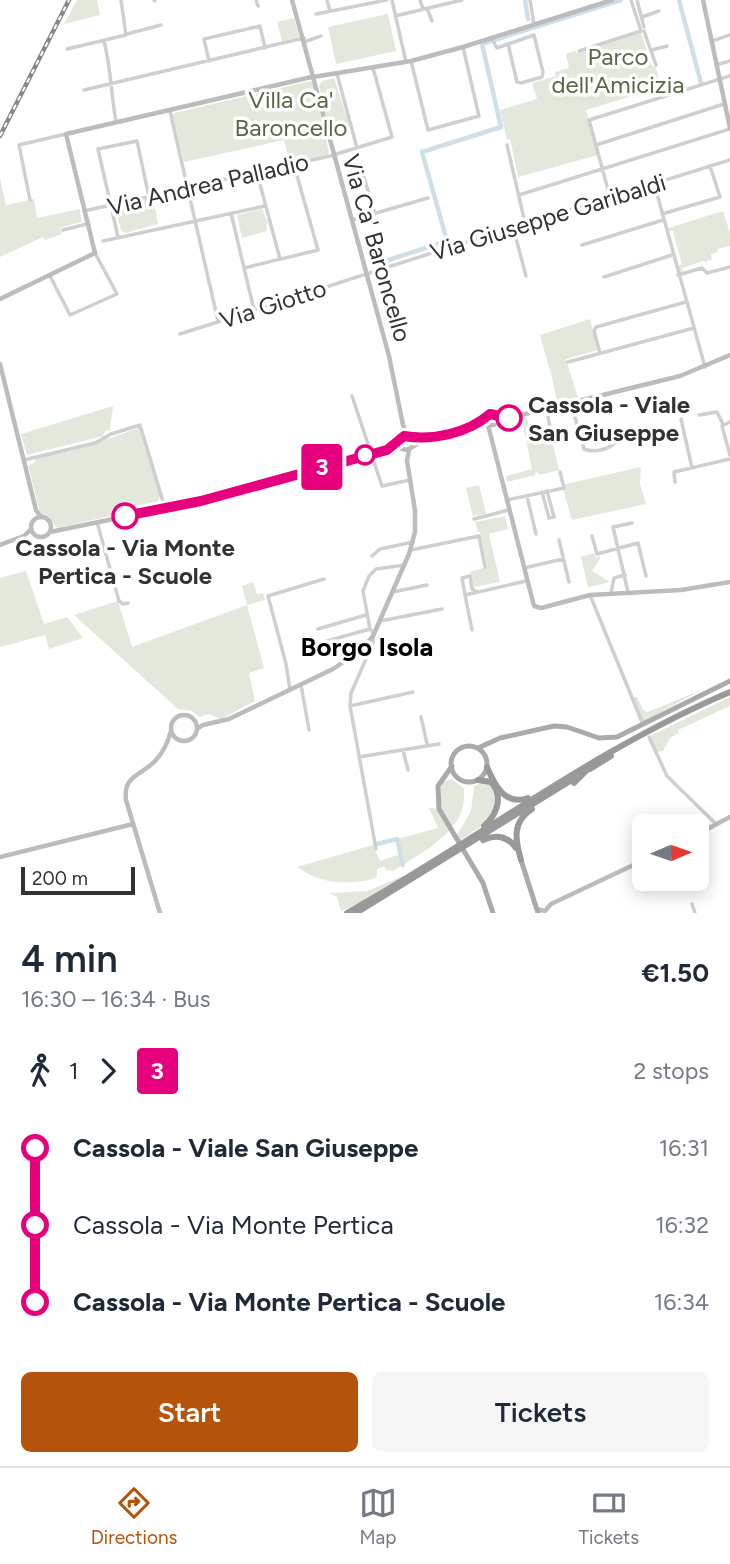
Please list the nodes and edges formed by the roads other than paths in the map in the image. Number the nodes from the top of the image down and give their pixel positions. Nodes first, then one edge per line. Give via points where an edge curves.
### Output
1 (121, 0) edge
2 (256, 0) edge
3 (292, 0) edge
4 (327, 0) edge
5 (389, 0) edge
6 (420, 0) edge
7 (462, 0) edge
8 (530, 0) edge
9 (612, 0) edge
10 (631, 0) edge
11 (637, 0) edge
12 (705, 0) edge
13 (258, 6) dead end
14 (425, 9) junction
15 (330, 11) junction
16 (659, 11) dead end
17 (316, 14) dead end
18 (395, 16) junction
19 (641, 17) junction
20 (432, 21) dead end
21 (534, 24) junction
22 (161, 25) dead end
23 (642, 29) junction
24 (127, 34) junction
25 (730, 35) edge
26 (321, 36) dead end
27 (304, 40) junction
28 (492, 40) junction
29 (104, 41) junction
30 (712, 41) junction
31 (508, 44) junction
32 (667, 46) dead end
33 (463, 47) junction
34 (265, 48) junction
35 (66, 49) dead end
36 (651, 50) junction
37 (579, 51) dead end
38 (209, 61) junction
39 (730, 61) edge
40 (408, 62) junction
41 (656, 65) dead end
42 (716, 65) junction
43 (373, 68) junction
44 (337, 75) junction
45 (730, 75) edge
46 (314, 78) junction
47 (719, 79) junction
48 (111, 84) junction
49 (84, 90) dead end
50 (724, 104) junction
51 (170, 111) junction
52 (116, 122) junction
53 (730, 128) edge
54 (66, 134) junction
55 (508, 145) dead end
56 (596, 145) junction
57 (357, 148) junction
58 (333, 156) junction
59 (730, 160) edge
60 (295, 164) junction
61 (710, 166) junction
62 (603, 171) junction
63 (257, 173) junction
64 (363, 174) dead end
65 (654, 183) junction
66 (187, 188) junction
67 (519, 195) junction
68 (149, 197) junction
69 (610, 197) junction
70 (428, 198) dead end
71 (30, 200) dead end
72 (111, 205) junction
73 (265, 206) junction
74 (84, 211) junction
75 (231, 213) junction
76 (374, 214) junction
77 (662, 214) junction
78 (664, 220) junction
79 (194, 221) junction
80 (351, 221) junction
81 (87, 223) junction
82 (525, 223) junction
83 (513, 227) junction
84 (63, 230) dead end
85 (118, 237) junction
86 (103, 241) dead end
87 (582, 245) dead end
88 (95, 253) junction
89 (673, 255) junction
90 (280, 259) junction
91 (730, 267) edge
92 (244, 268) junction
93 (365, 274) junction
94 (49, 275) junction
95 (678, 275) junction
96 (526, 276) dead end
97 (604, 276) dead end
98 (0, 299) edge
99 (686, 302) junction
100 (254, 310) junction
101 (218, 321) junction
102 (694, 328) junction
103 (180, 334) dead end
104 (600, 353) junction
105 (730, 355) edge
106 (568, 362) dead end
107 (0, 364) edge
108 (705, 367) junction
109 (352, 396) dead end
110 (571, 403) junction
111 (699, 415) dead end
112 (548, 417) dead end
113 (681, 419) dead end
114 (492, 421) junction
115 (730, 422) edge
116 (723, 424) junction
117 (403, 425) junction
118 (409, 437) junction
119 (400, 439) junction
120 (426, 439) junction
121 (617, 440) dead end
122 (553, 441) dead end
123 (406, 448) junction
124 (387, 450) junction
125 (372, 453) junction
126 (730, 457) edge
127 (24, 460) junction
128 (692, 468) junction
129 (560, 472) dead end
130 (410, 480) junction
131 (675, 482) dead end
132 (545, 491) junction
133 (527, 496) junction
134 (507, 500) junction
135 (164, 508) junction
136 (509, 510) junction
137 (38, 518) junction
138 (474, 519) dead end
139 (97, 522) junction
140 (632, 523) dead end
141 (31, 529) junction
142 (51, 529) junction
143 (536, 534) dead end
144 (34, 535) junction
145 (24, 536) junction
146 (592, 536) dead end
147 (559, 540) dead end
148 (413, 542) junction
149 (0, 545) edge
150 (618, 548) junction
151 (411, 550) junction
152 (372, 556) dead end
153 (563, 559) junction
154 (405, 565) junction
155 (485, 567) dead end
156 (523, 568) junction
157 (625, 575) junction
158 (646, 576) dead end
159 (324, 579) dead end
160 (526, 581) junction
161 (569, 582) dead end
162 (730, 582) edge
163 (427, 586) dead end
164 (393, 592) junction
165 (477, 592) junction
166 (628, 592) junction
167 (611, 593) junction
168 (465, 595) junction
169 (590, 595) junction
170 (128, 603) dead end
171 (442, 609) dead end
172 (367, 615) junction
173 (380, 621) junction
174 (318, 629) dead end
175 (472, 630) dead end
176 (372, 633) junction
177 (316, 644) dead end
178 (363, 648) junction
179 (369, 652) junction
180 (367, 657) junction
181 (730, 681) edge
182 (301, 685) junction
183 (290, 690) junction
184 (413, 692) dead end
185 (730, 694) edge
186 (350, 706) junction
187 (421, 717) dead end
188 (195, 720) junction
189 (642, 722) dead end
190 (209, 724) junction
191 (197, 729) junction
192 (309, 730) dead end
193 (171, 731) junction
194 (647, 734) junction
195 (177, 739) junction
196 (166, 743) junction
197 (427, 744) junction
198 (439, 744) dead end
199 (489, 744) junction
200 (478, 748) junction
201 (403, 750) junction
202 (359, 757) junction
203 (486, 757) junction
204 (600, 758) junction
205 (452, 766) junction
206 (487, 767) junction
207 (408, 770) dead end
208 (586, 771) junction
209 (457, 777) junction
210 (478, 780) junction
211 (440, 782) junction
212 (730, 817) edge
213 (133, 824) junction
214 (716, 824) junction
215 (709, 828) edge
216 (457, 841) junction
217 (376, 849) dead end
218 (0, 857) edge
219 (521, 860) junction
220 (632, 866) edge
221 (411, 878) junction
222 (692, 904) dead end
223 (538, 911) edge
224 (158, 912) edge
225 (346, 913) edge
226 (356, 913) edge
227 (493, 913) edge
228 (695, 913) edge

1 - 24 street
2 - 13 street
3 - 27 street, Via Ca' Baroncello
4 - 15 street
5 - 15 street
5 - 18 street
6 - 14 street
7 - 14 street
8 - 21 street
9 - 21 street
10 - 23 street
11 - 19 street
12 - 30 street
14 - 18 street
14 - 20 street
15 - 17 street
16 - 19 street
18 - 40 street
19 - 23 street
21 - 28 street
22 - 24 street
23 - 36 street
23 - 37 street
24 - 29 street
25 - 30 street
26 - 27 street
27 - 34 street
27 - 46 street, Via Ca' Baroncello
28 - 31 street via 496,48
28 - 33 street
29 - 35 street
29 - 48 street
30 - 42 street
31 - 31 street via 534,35 542,76 517,82
32 - 36 street
33 - 40 street
33 - 40 street via 479,116 454,123 428,130
34 - 38 street
34 - 38 street via 260,26 204,39
36 - 41 street
38 - 48 street
39 - 42 street
40 - 43 street
42 - 47 street
43 - 44 street
43 - 57 street, Via Andrea Palladio via 392,137
44 - 46 street
44 - 57 street
45 - 47 street
46 - 51 street
46 - 58 street, Via Ca' Baroncello
47 - 50 street
47 - 56 street via 589,121
48 - 49 street
48 - 52 street
50 - 53 street
50 - 56 street
51 - 52 street
51 - 66 street
52 - 54 street
53 - 62 street
54 - 71 street via 19,145
54 - 74 street
55 - 67 street
56 - 62 street
57 - 58 street, Via Andrea Palladio
58 - 60 street, Via Andrea Palladio
58 - 80 street, Via Ca' Baroncello
59 - 61 street, Via Giuseppe Garibaldi
60 - 63 street, Via Andrea Palladio
60 - 90 street via 318,250
61 - 65 street, Via Giuseppe Garibaldi
61 - 77 street via 720,197
62 - 67 street
62 - 69 street
63 - 66 street, Via Andrea Palladio
63 - 73 street
64 - 76 street
65 - 69 street, Via Giuseppe Garibaldi
65 - 77 street
66 - 68 street, Via Andrea Palladio
66 - 79 street
67 - 82 street
68 - 72 street, Via Andrea Palladio
68 - 72 street via 137,141 98,149
69 - 82 street, Via Giuseppe Garibaldi
70 - 76 street
72 - 74 street, Via Andrea Palladio
72 - 85 street
73 - 75 street
73 - 90 street
74 - 81 street
75 - 79 street
75 - 92 street
76 - 80 street
77 - 78 street
78 - 87 street
78 - 89 street
79 - 85 street
79 - 101 street
80 - 93 street, Via Ca' Baroncello
81 - 84 street
81 - 88 street
82 - 83 street, Via Giuseppe Garibaldi
83 - 93 street, Via Giuseppe Garibaldi
83 - 96 street
85 - 86 street
88 - 94 street
88 - 94 street via 117,293 70,315
89 - 95 street
89 - 97 street
90 - 92 street
91 - 95 street via 708,273 700,268
92 - 100 street
93 - 100 street, Via Giotto
93 - 117 street, Via Ca' Baroncello
94 - 98 street
95 - 99 street
99 - 102 street
99 - 104 street via 596,327
100 - 101 street, Via Giotto
101 - 103 street, Via Giotto
102 - 104 street
102 - 108 street
104 - 106 street
105 - 108 street
107 - 127 street
108 - 110 street
109 - 125 street
110 - 114 street
110 - 121 street via 585,450 604,449
111 - 116 street via 717,412
112 - 122 street
113 - 128 street
114 - 120 street
114 - 134 street
115 - 116 street
116 - 126 street
117 - 118 street, Via Ca' Baroncello
117 - 119 street, Via Ca' Baroncello
118 - 119 street
118 - 120 street
118 - 123 street, Via Ca' Baroncello
119 - 123 street
119 - 124 street
120 - 123 street
123 - 124 street
123 - 130 street
124 - 125 street
125 - 130 street via 382,486
125 - 135 street
126 - 128 street
127 - 135 street via 95,443 140,425
127 - 137 street
128 - 131 street via 674,472
129 - 132 street via 564,488
130 - 148 street via 416,520
132 - 132 street via 549,518 554,517
132 - 133 street
133 - 134 street
133 - 143 street
134 - 136 street
135 - 139 street
136 - 138 street
136 - 156 street
137 - 141 street
137 - 142 street via 47,519
139 - 142 street
139 - 170 street via 119,601
140 - 150 street via 613,527
141 - 144 street
141 - 145 street
142 - 144 street via 44,537
144 - 145 street
145 - 149 street
146 - 150 street via 597,554
147 - 153 street
148 - 151 street
148 - 152 street via 380,549
150 - 157 street
150 - 158 street via 637,541
151 - 154 street
151 - 155 street via 479,536
153 - 156 street
153 - 161 street
154 - 164 street
154 - 172 street via 372,571 364,586
156 - 160 street
157 - 166 street
157 - 167 street via 614,578
159 - 183 street via 268,596
160 - 165 street
160 - 169 street via 531,602 538,608
162 - 166 street
163 - 164 street
164 - 173 street
165 - 168 street
165 - 168 street via 470,576 462,578
166 - 167 street
167 - 169 street
168 - 175 street
169 - 189 street
171 - 173 street
172 - 174 street
172 - 176 street
173 - 176 street
176 - 177 street
176 - 178 street
176 - 179 street
178 - 179 street
178 - 180 street
178 - 182 street
179 - 180 street
180 - 186 street
181 - 199 main road via 617,737 602,738 554,726
182 - 183 street
182 - 192 street
183 - 190 street
184 - 186 street
185 - 194 highway
186 - 202 street
187 - 197 street
188 - 190 street
188 - 191 street
188 - 193 street via 178,716
190 - 191 street
191 - 195 street via 191,738
193 - 195 street
193 - 196 street
194 - 204 highway
194 - 208 highway
194 - 214 street via 667,776
195 - 196 street
196 - 213 street via 156,760 126,787
197 - 198 street
197 - 201 street
199 - 200 main road
199 - 203 main road
200 - 203 main road
200 - 205 main road via 467,746 457,751
201 - 202 street
201 - 207 street
202 - 217 street
203 - 206 main road
204 - 206 highway via 523,800 505,797
204 - 221 highway
205 - 209 main road
205 - 211 main road
206 - 210 main road
208 - 219 highway via 521,818 516,834
208 - 221 highway
209 - 210 main road via 466,782
209 - 211 main road
210 - 216 highway via 488,780 495,787 497,808 487,824
211 - 216 main road via 439,808
212 - 214 street
213 - 218 street
213 - 224 street
214 - 215 street
216 - 221 highway
216 - 227 main road via 483,883
219 - 221 highway via 513,843 501,837 486,838 426,875
219 - 223 main road
220 - 223 street via 551,904 539,905
221 - 225 highway
221 - 226 highway
222 - 228 street

